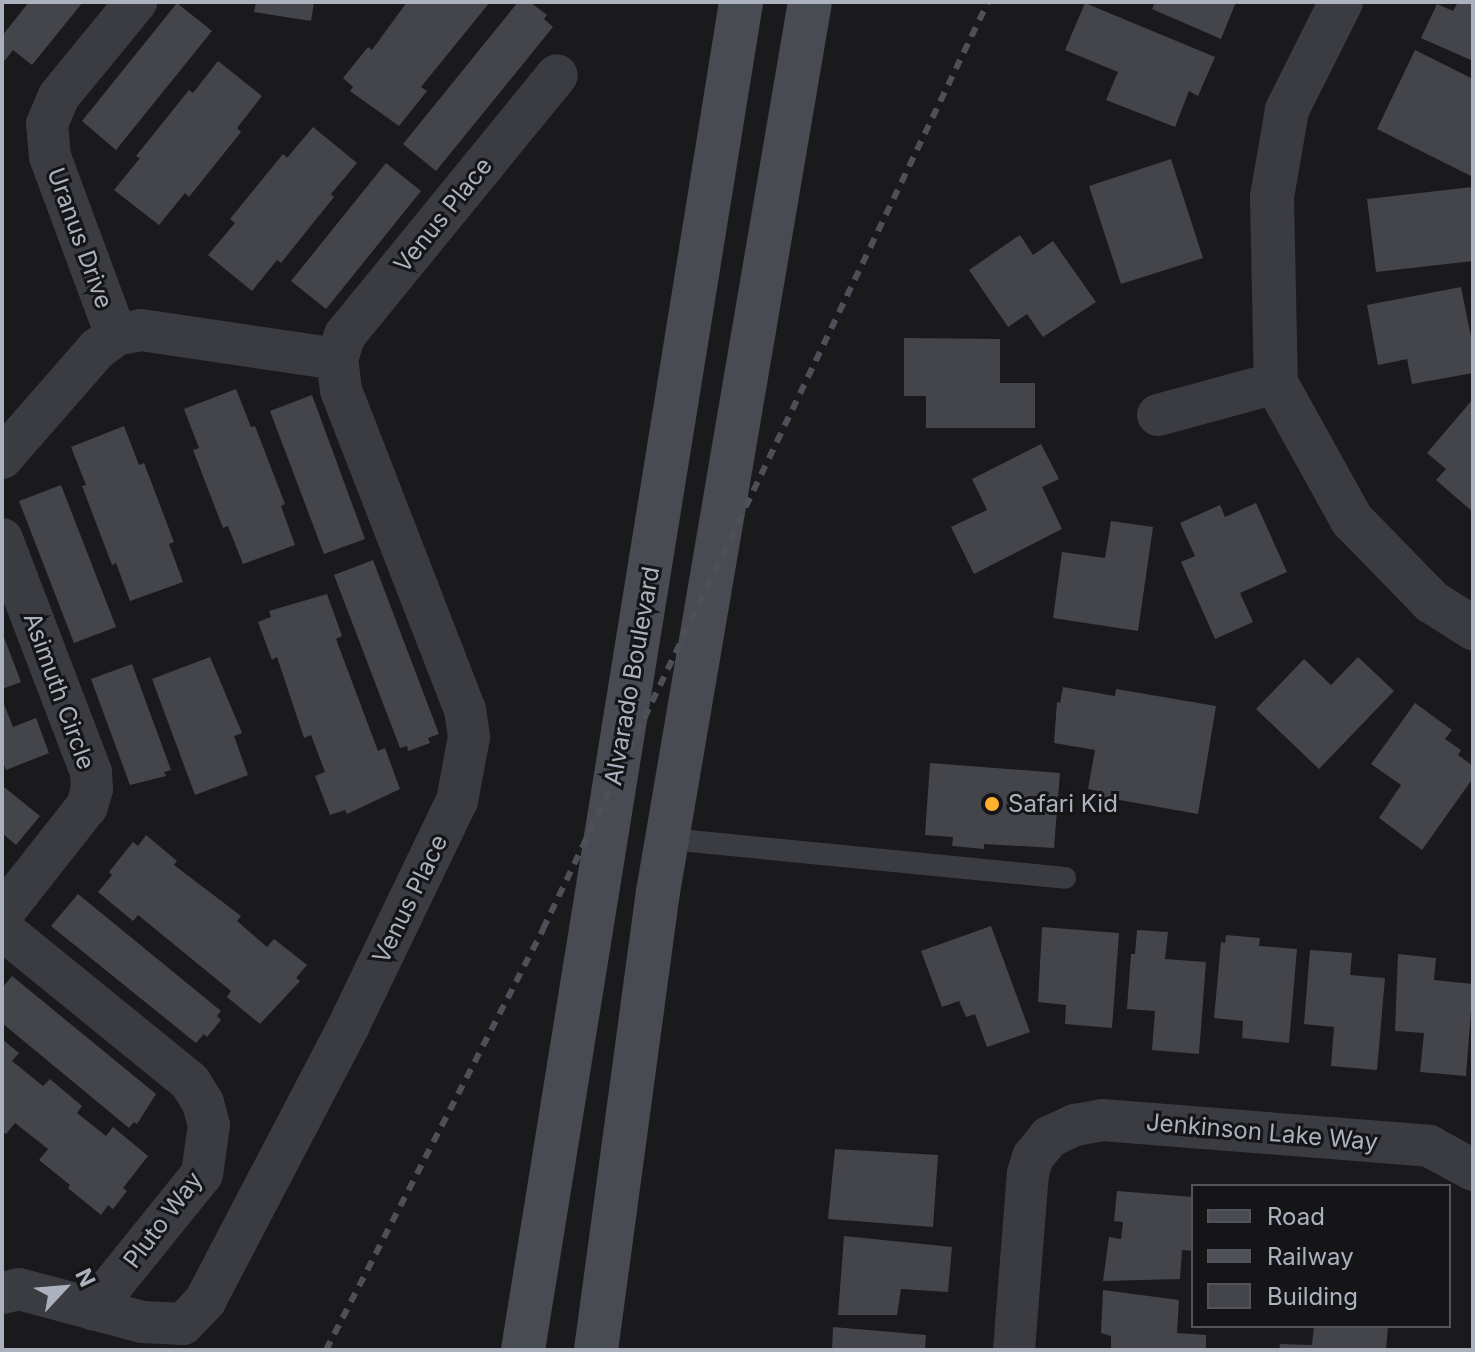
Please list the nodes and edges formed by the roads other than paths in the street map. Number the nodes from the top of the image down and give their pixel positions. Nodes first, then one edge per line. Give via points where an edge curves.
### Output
1 (136, 2) edge
2 (741, 2) edge
3 (810, 2) edge
4 (1341, 2) edge
5 (557, 75) dead end
6 (116, 335) junction
7 (337, 359) junction
8 (1276, 383) junction
9 (1158, 415) dead end
10 (2, 458) edge
11 (2, 539) edge
12 (1473, 628) edge
13 (669, 839) junction
14 (1065, 878) dead end
15 (2, 914) edge
16 (2, 929) edge
17 (1473, 1170) edge
18 (2, 1293) edge
19 (93, 1309) junction
20 (523, 1350) edge
21 (596, 1350) edge
22 (1014, 1350) edge

1 - 6 street, Uranus Drive via 59,96 47,124 50,157
2 - 20 main road, Alvarado Boulevard
3 - 13 main road
4 - 8 street via 1287,110 1274,182
5 - 7 street, Venus Place via 345,335
6 - 7 street via 141,330
6 - 10 street, Uranus Drive via 97,349
7 - 19 street, Venus Place via 341,390 465,710 469,737 457,801 349,1025 205,1301 183,1324 142,1322
8 - 9 street
8 - 12 street via 1352,520 1432,602
11 - 15 street, Asimuth Circle via 91,772 92,789 87,806
13 - 14 lane
13 - 21 main road
16 - 19 street, Pluto Way via 190,1082 209,1125 202,1174
17 - 22 street, Jenkinson Lake Way via 1429,1146 1102,1120 1075,1125 1049,1137 1033,1157 1028,1174
18 - 19 street via 19,1289

